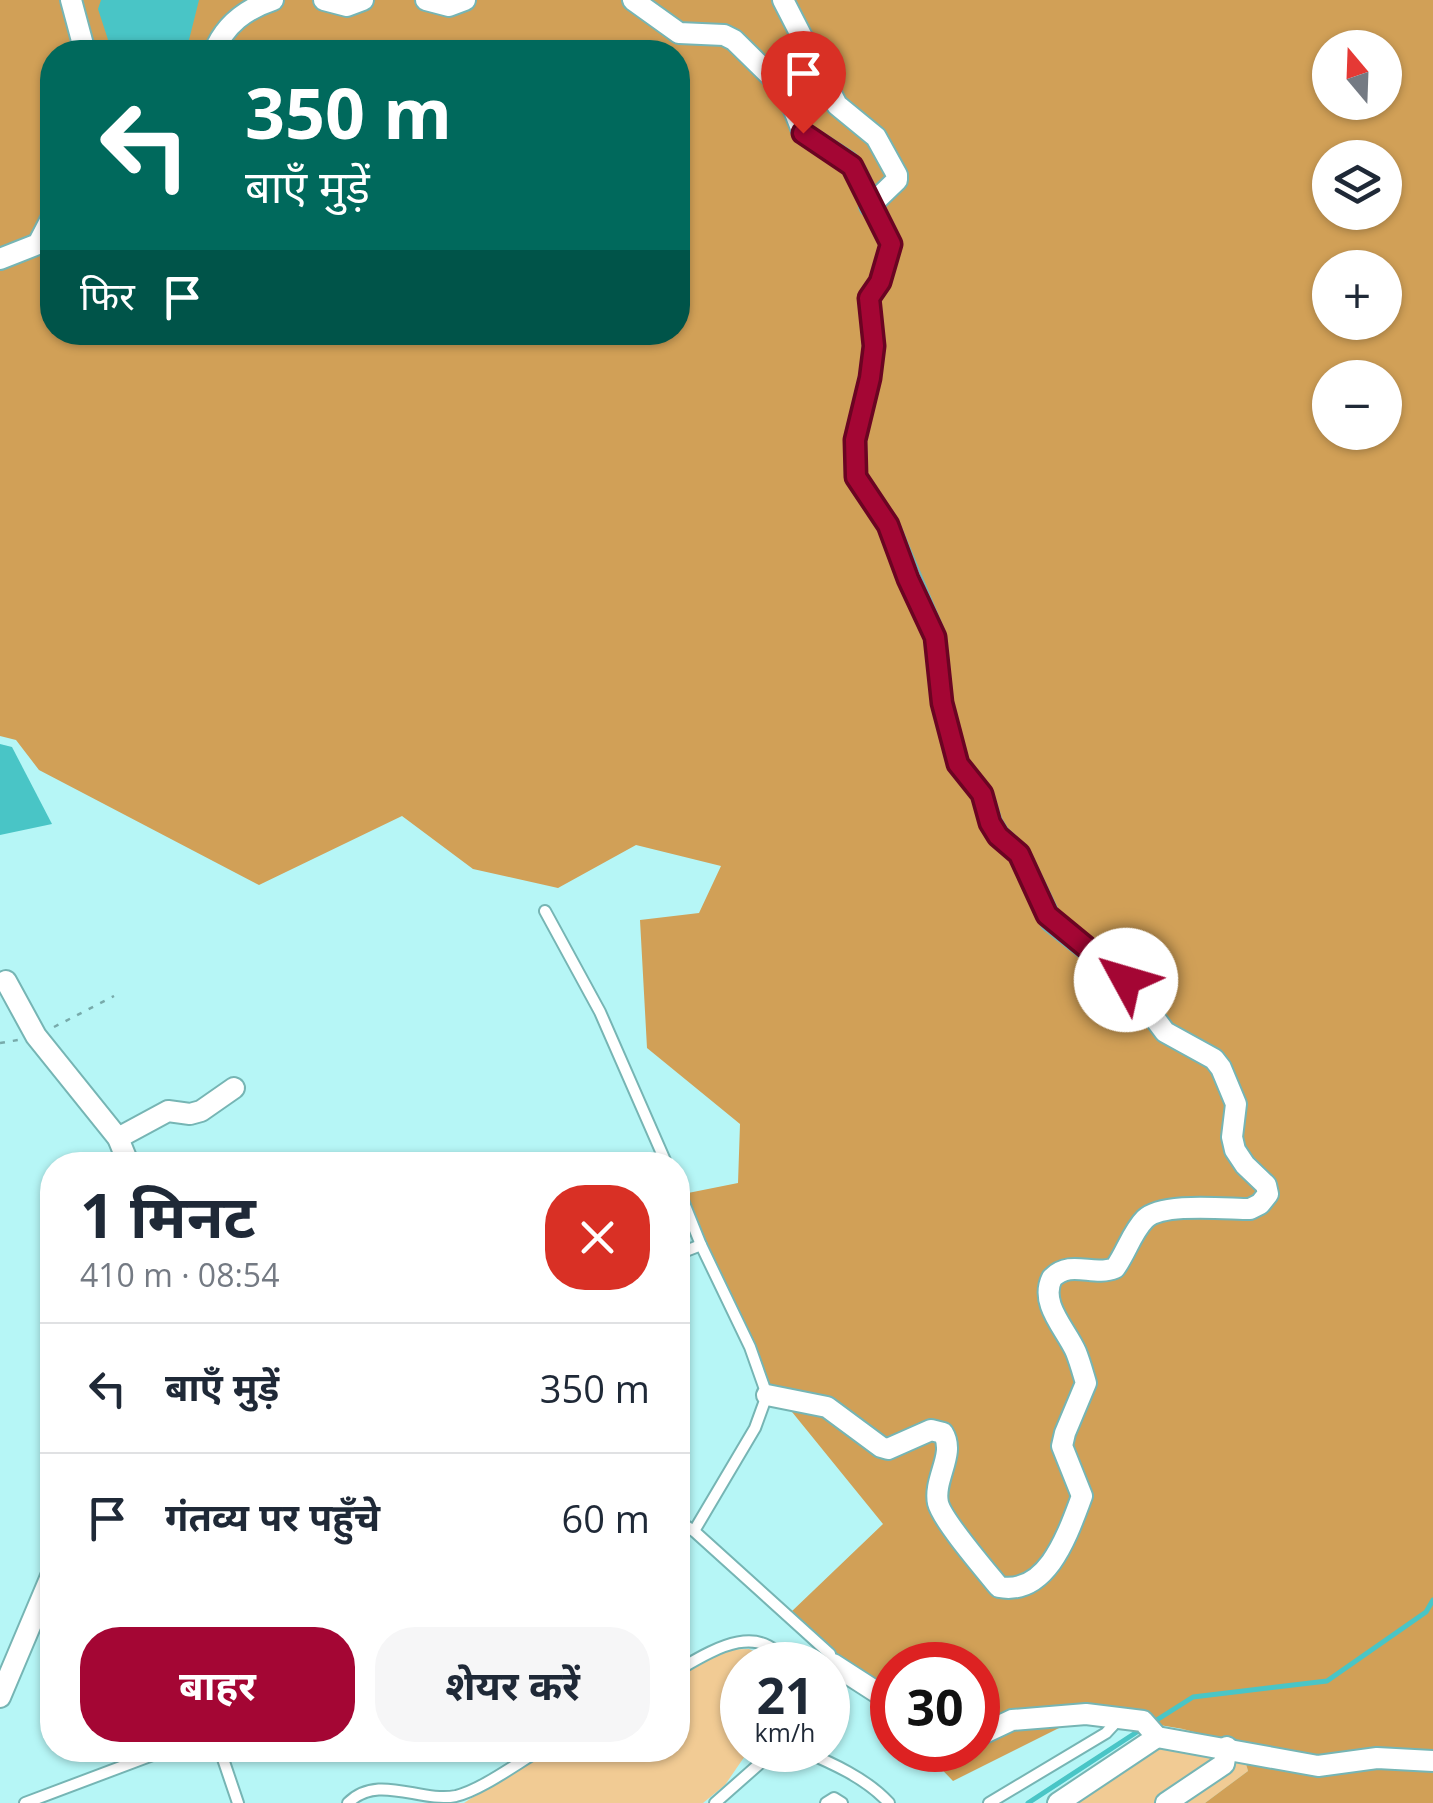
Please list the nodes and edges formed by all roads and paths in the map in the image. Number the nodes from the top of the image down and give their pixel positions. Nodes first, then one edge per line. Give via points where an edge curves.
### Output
1 (71, 0) edge
2 (273, 0) edge
3 (324, 0) edge
4 (364, 0) edge
5 (426, 0) edge
6 (465, 0) edge
7 (633, 0) edge
8 (783, 0) edge
9 (82, 40) edge
10 (220, 40) edge
11 (870, 206) junction
12 (40, 240) edge
13 (0, 258) edge
14 (545, 911) dead end
15 (6, 982) dead end
16 (114, 996) dead end
17 (36, 1036) junction
18 (234, 1088) dead end
19 (118, 1138) junction
20 (124, 1152) edge
21 (661, 1152) edge
22 (690, 1217) edge
23 (701, 1244) junction
24 (690, 1249) edge
25 (767, 1395) junction
26 (690, 1528) edge
27 (694, 1531) junction
28 (40, 1602) edge
29 (817, 1642) edge
30 (720, 1648) edge
31 (690, 1663) edge
32 (0, 1697) edge
33 (1119, 1718) junction
34 (1000, 1726) edge
35 (1157, 1737) junction
36 (1227, 1747) junction
37 (1433, 1761) edge
38 (134, 1762) edge
39 (224, 1762) edge
40 (519, 1762) edge
41 (750, 1772) edge
42 (844, 1772) edge
43 (26, 1803) edge
44 (238, 1803) edge
45 (348, 1803) edge
46 (715, 1803) edge
47 (826, 1803) edge
48 (842, 1803) edge
49 (889, 1803) edge
50 (990, 1803) edge
51 (1058, 1803) edge
52 (1166, 1803) edge

1 - 9 street
2 - 10 street via 246,10
3 - 4 street via 347,6
5 - 6 street via 449,6
7 - 11 street via 679,33 734,40 787,92 803,133 852,166
8 - 11 street via 837,105 876,137 892,165 897,180
11 - 25 street via 891,244 869,298 874,346 855,440 856,477 888,525 935,637 958,764 982,794 998,836 1019,854 1052,921 1126,980 1165,1032 1221,1068 1236,1104 1235,1150 1268,1194 1250,1209 1153,1213 1115,1268 1068,1268 1052,1278 1049,1302 1086,1383 1062,1446 1082,1496 1046,1571 1034,1582 999,1587 942,1513 937,1495 948,1445 942,1432 881,1448 827,1407
12 - 13 street
14 - 21 lane via 600,1012
15 - 17 street
16 - 17 path
17 - 19 street
18 - 19 street via 201,1111 168,1111
19 - 20 street
22 - 23 lane
23 - 24 lane
23 - 25 lane
25 - 27 lane via 755,1428
26 - 27 lane
27 - 29 lane
28 - 32 street
30 - 31 lane
33 - 34 street via 1086,1714
33 - 35 street via 1143,1721
33 - 50 lane via 1106,1734
35 - 36 street
35 - 51 street
36 - 37 street via 1318,1766 1377,1758
36 - 52 street via 1224,1764
38 - 43 lane
39 - 44 lane
40 - 45 lane via 458,1796 376,1790
41 - 46 lane
42 - 49 lane
47 - 48 lane

